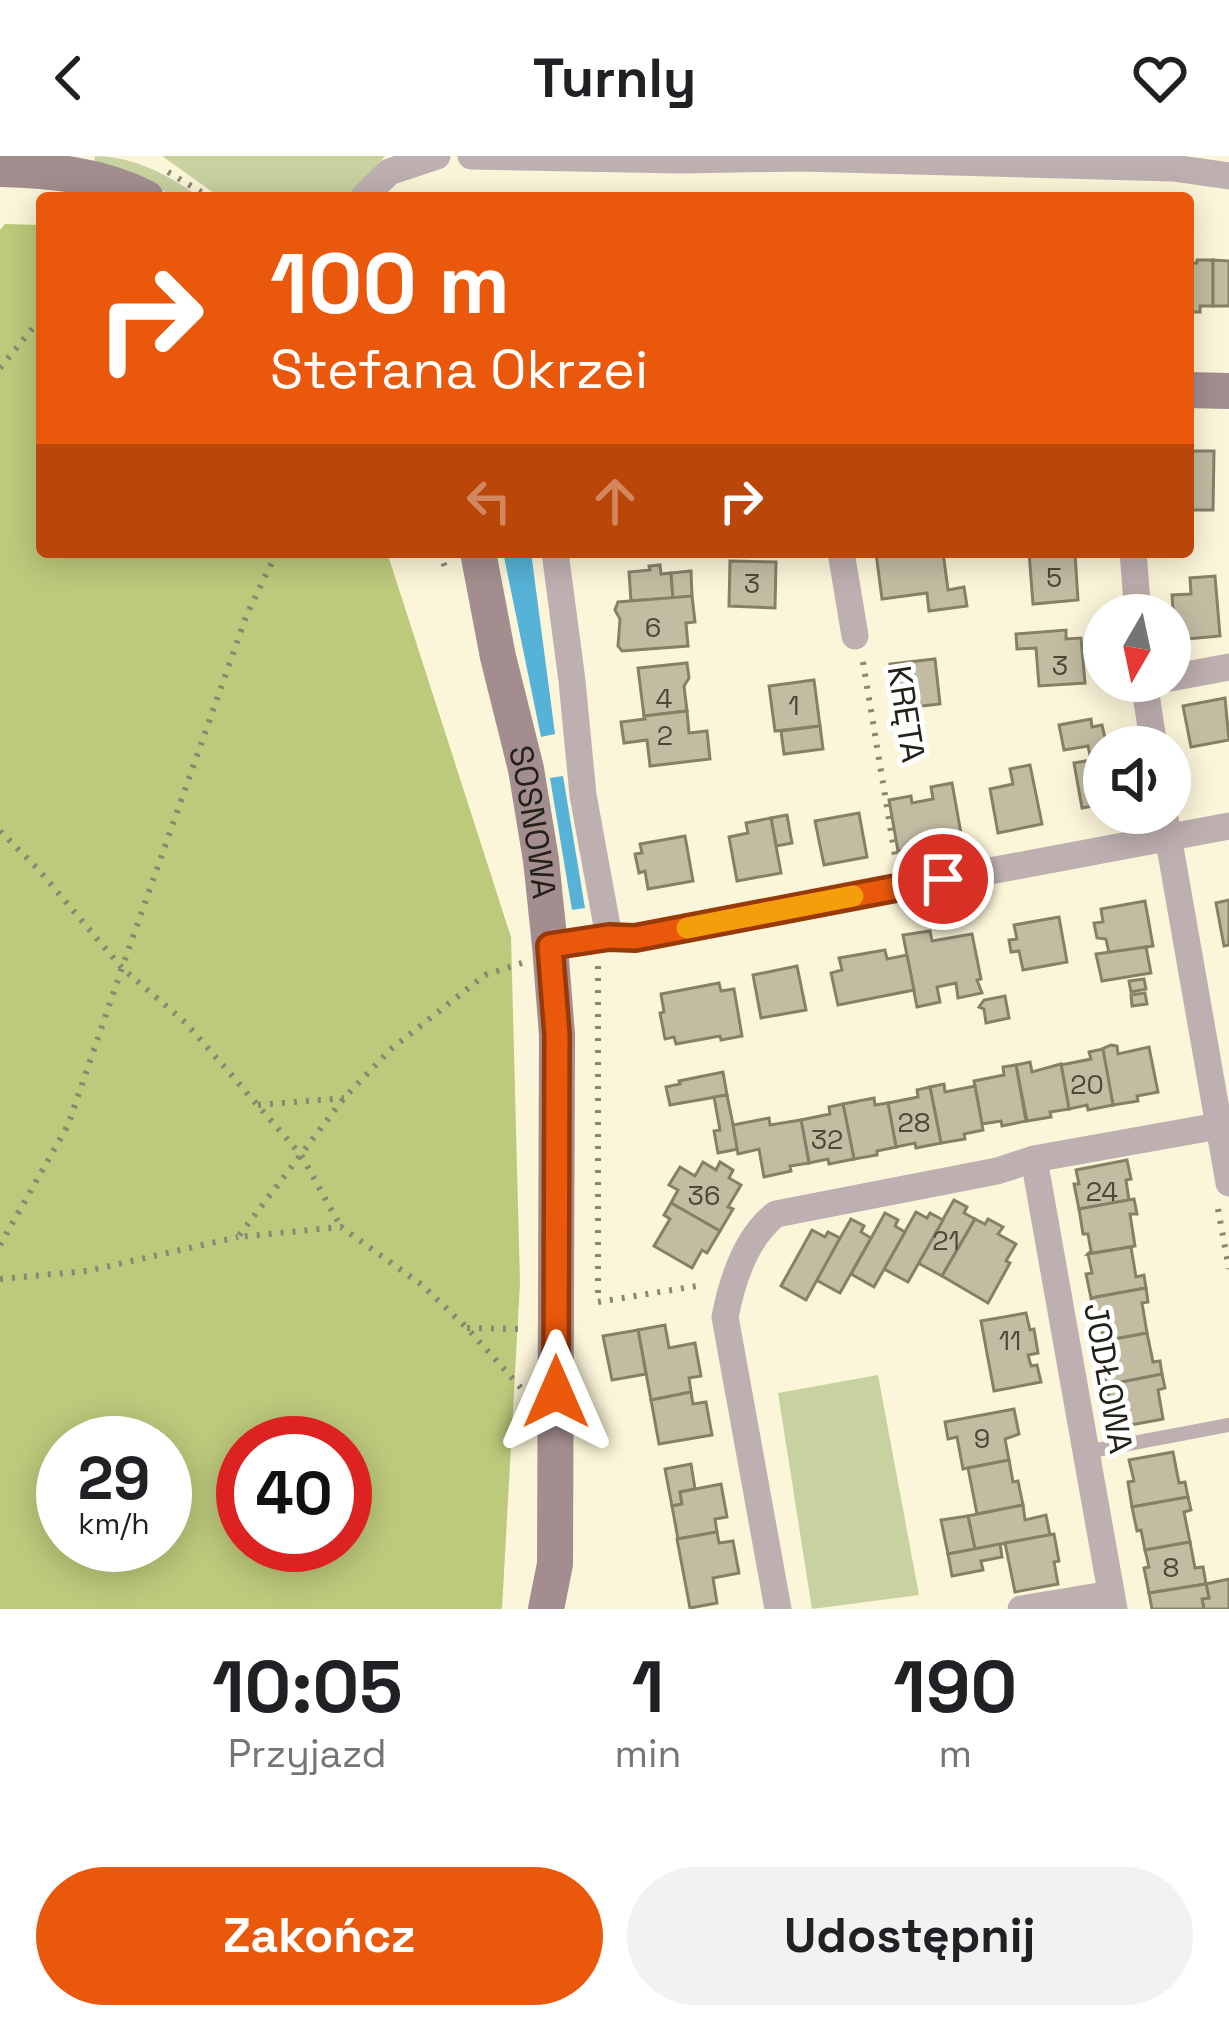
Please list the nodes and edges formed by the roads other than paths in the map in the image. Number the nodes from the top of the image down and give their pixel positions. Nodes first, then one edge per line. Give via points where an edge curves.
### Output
1 (437, 156) edge
2 (471, 156) edge
3 (1006, 160) edge
4 (78, 166) edge
5 (0, 169) edge
6 (1229, 176) edge
7 (155, 183) edge
8 (369, 192) edge
9 (1194, 390) edge
10 (1229, 391) edge
11 (479, 558) edge
12 (556, 558) edge
13 (842, 558) edge
14 (1133, 558) edge
15 (452, 562) edge
16 (1136, 594) edge
17 (855, 636) road end
18 (498, 657) junction
19 (1229, 667) edge
20 (1191, 674) edge
21 (1191, 826) edge
22 (1229, 826) edge
23 (1131, 834) edge
24 (1168, 834) edge
25 (603, 945) junction
26 (540, 953) junction
27 (1224, 1125) edge
28 (1034, 1159) junction
29 (1224, 1196) edge
30 (1229, 1425) edge
31 (1086, 1453) junction
32 (555, 1564) junction
33 (1113, 1602) edge
34 (546, 1609) edge
35 (562, 1609) edge
36 (778, 1609) edge
37 (1022, 1609) edge

1 - 8 street via 389,172
2 - 3 street
3 - 6 street
4 - 5 street
4 - 7 street via 103,181
9 - 10 street
11 - 18 street, SOSNOWA
12 - 25 street, SOSNOWA
13 - 17 street, KRĘTA
14 - 16 street
15 - 18 street, SOSNOWA
18 - 26 street, SOSNOWA via 542,860
19 - 20 street
21 - 22 street
23 - 25 street
24 - 27 street
25 - 26 street
26 - 32 street, SOSNOWA via 557,1035
27 - 28 street
27 - 29 street
28 - 31 street, JODŁOWA
28 - 36 street via 776,1214 721,1285
30 - 31 lane
31 - 33 street, JODŁOWA
32 - 34 street, SOSNOWA
32 - 35 street, SOSNOWA
33 - 37 street

